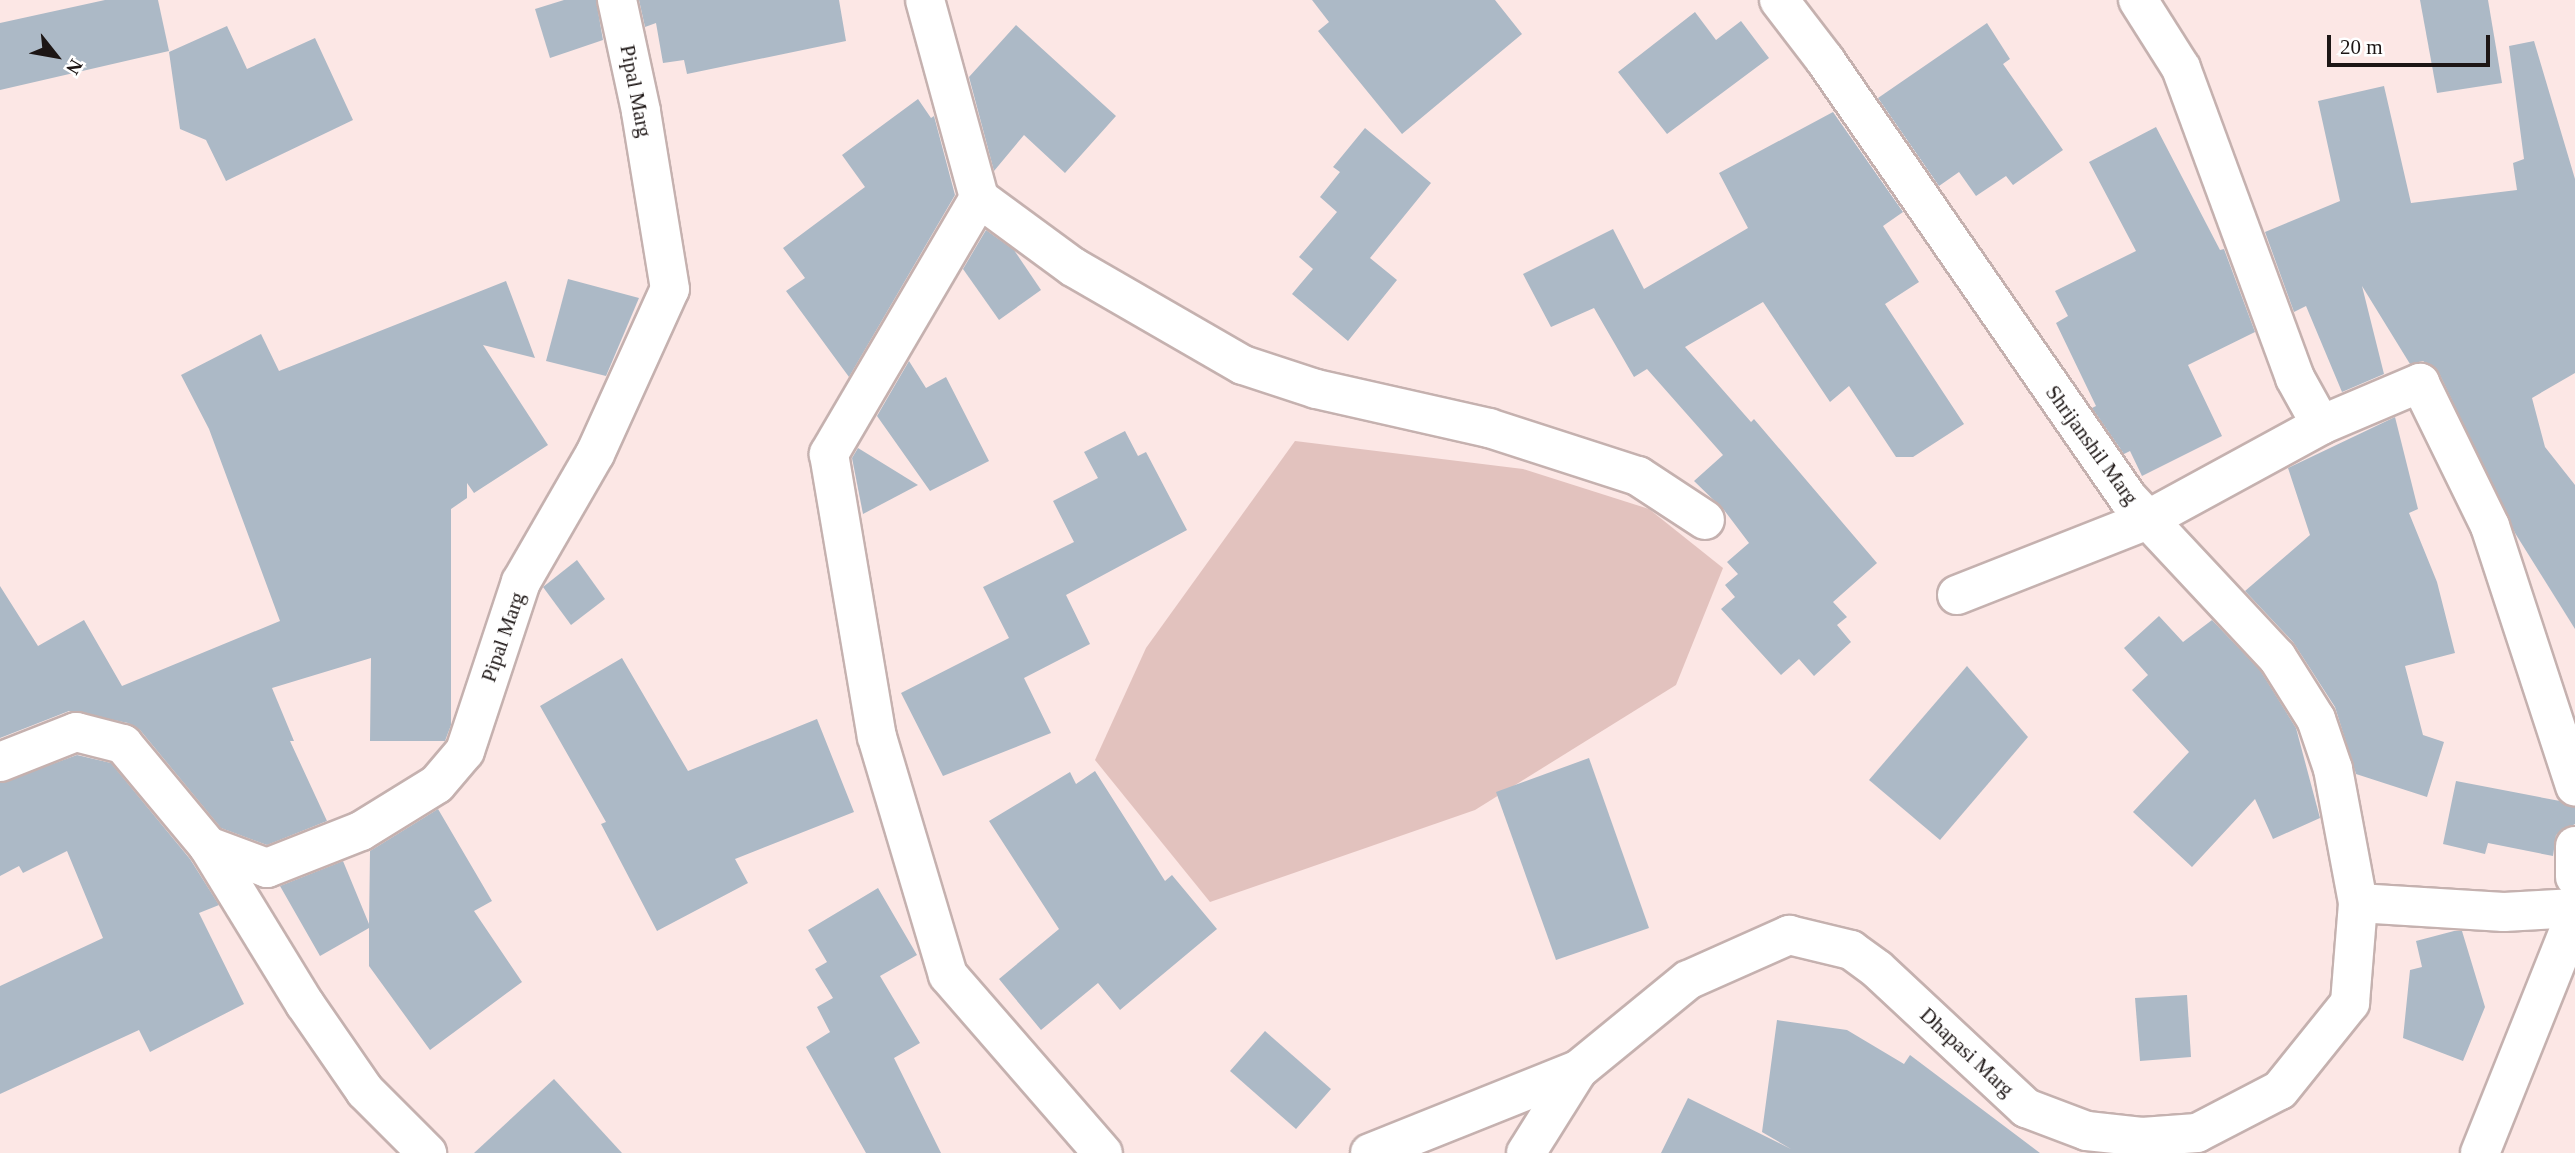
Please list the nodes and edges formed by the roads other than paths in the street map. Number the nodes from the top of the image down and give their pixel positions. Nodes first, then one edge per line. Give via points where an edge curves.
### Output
1 (617, 0) edge
2 (925, 0) edge
3 (1779, 0) edge
4 (2138, 0) edge
5 (979, 198) junction
6 (2321, 425) junction
7 (1705, 520) dead end
8 (2147, 520) junction
9 (1957, 595) dead end
10 (0, 762) edge
11 (2575, 786) edge
12 (208, 846) junction
13 (2575, 846) edge
14 (2575, 877) edge
15 (2358, 903) junction
16 (2575, 908) edge
17 (2575, 916) edge
18 (1578, 1069) junction
19 (427, 1153) edge
20 (1103, 1153) edge
21 (1370, 1153) edge
22 (1526, 1153) edge
23 (2480, 1153) edge

1 - 12 street, Pipal Marg via 641,111 670,289 596,454 521,582 465,751 438,784 361,831 267,868
2 - 5 street
3 - 8 street, Shrijanshil Marg
4 - 6 street via 2181,68 2295,378
5 - 7 street via 1073,267 1242,365 1316,389 1489,428 1637,476
5 - 20 street via 829,454 877,737 948,975 1019,1062
6 - 8 street
6 - 11 street via 2420,383 2490,526
8 - 9 street
8 - 15 street, Shrijanshil Marg via 2277,657 2316,719 2333,769
10 - 12 street, Pipal Marg via 76,732 123,744
12 - 19 street via 305,1004 365,1091
13 - 14 street
15 - 16 street via 2504,912
15 - 18 street, Dhapasi Marg via 2350,1003 2280,1090 2197,1133 2142,1137 2087,1130 2026,1108 1851,950 1789,935 1688,980
17 - 23 street
18 - 21 street, Dhapasi Marg
18 - 22 street

